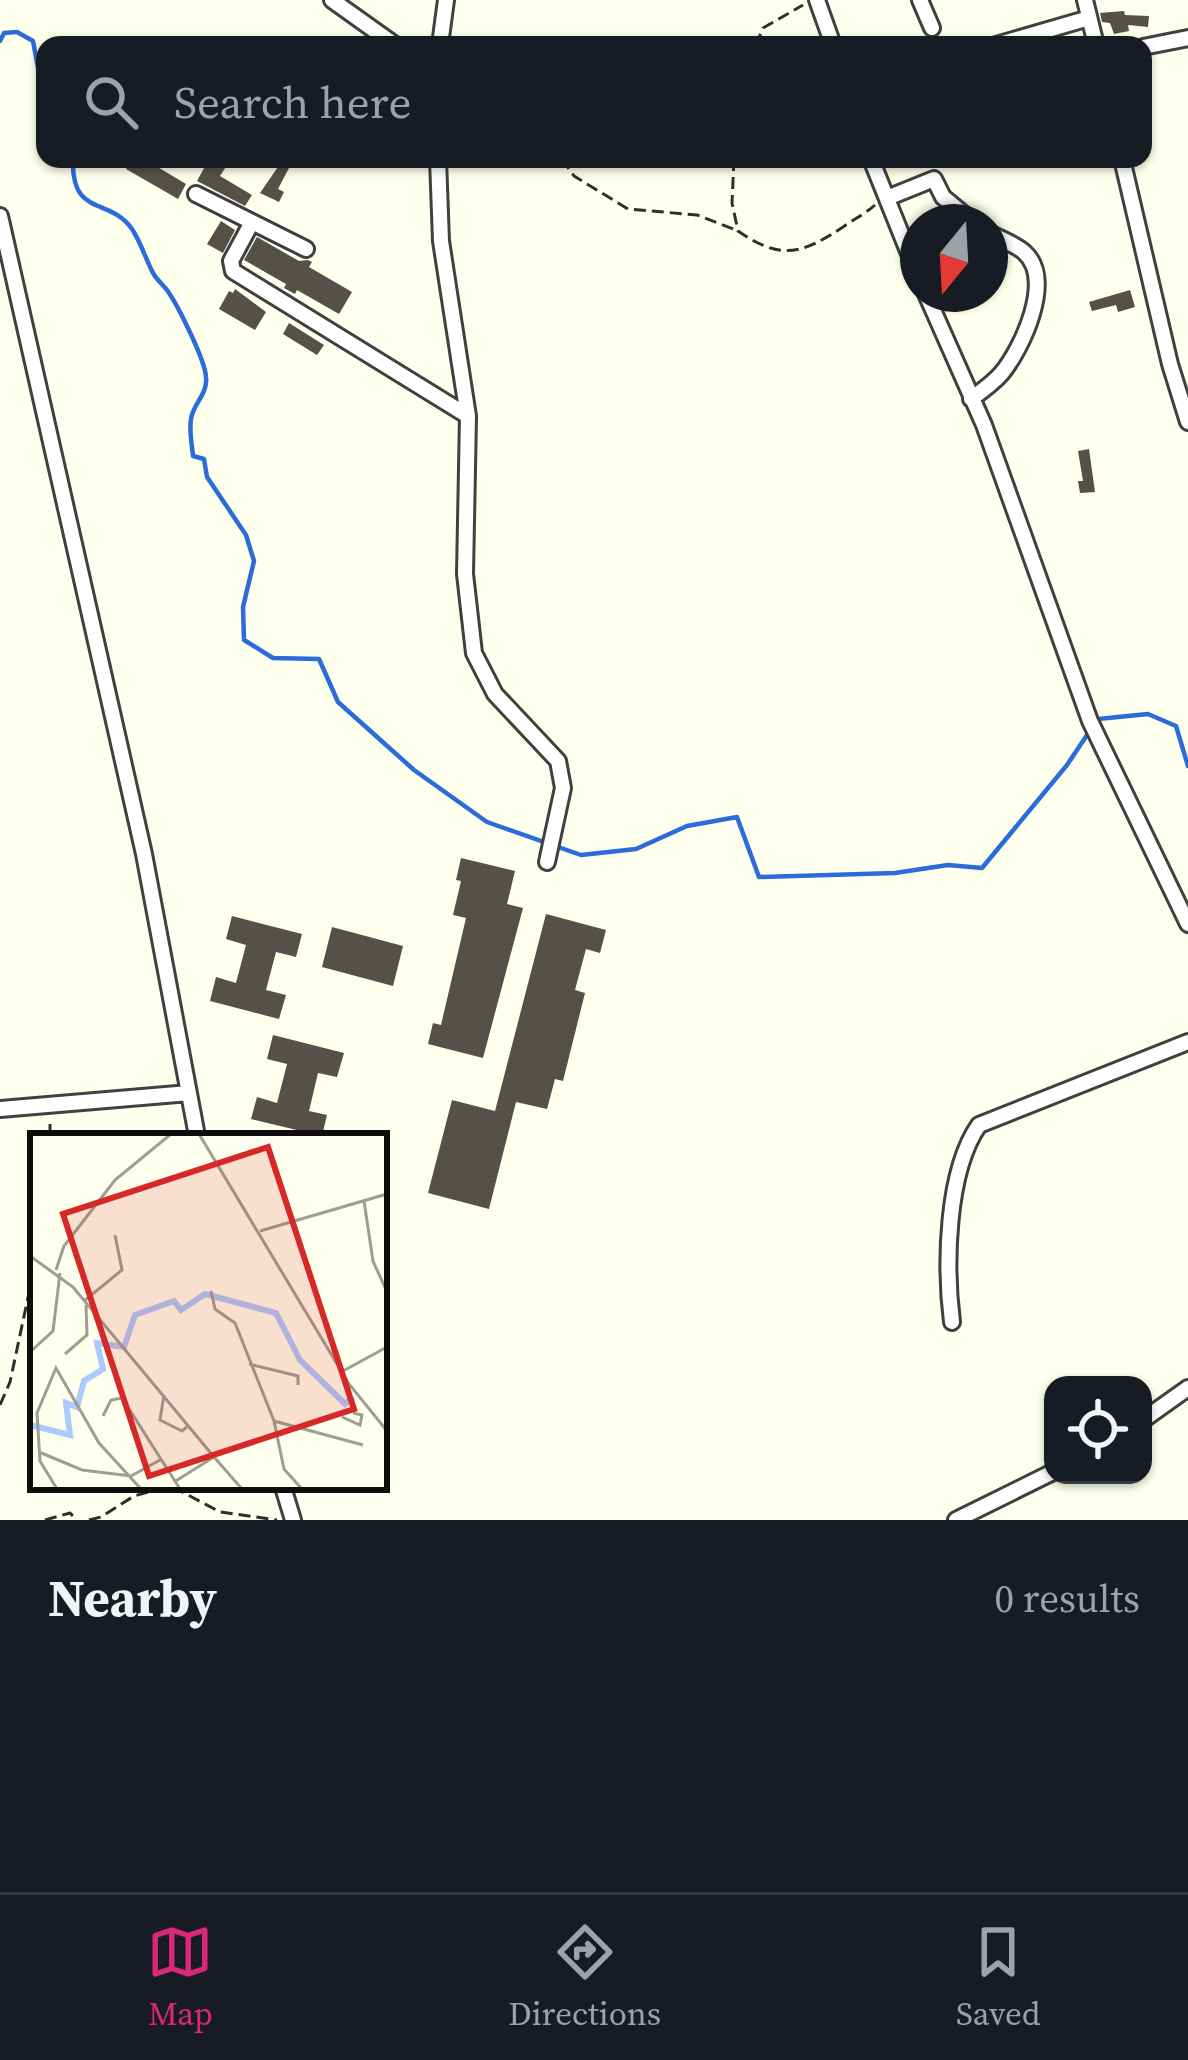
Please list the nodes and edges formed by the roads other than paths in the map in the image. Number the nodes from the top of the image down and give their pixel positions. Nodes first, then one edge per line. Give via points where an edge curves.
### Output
1 (332, 0) edge
2 (446, 0) edge
3 (817, 0) edge
4 (920, 0) edge
5 (1085, 0) edge
6 (1089, 18) junction
7 (932, 28) dead end
8 (382, 36) edge
9 (441, 36) edge
10 (830, 36) edge
11 (1027, 36) edge
12 (1094, 36) edge
13 (1188, 38) edge
14 (1152, 45) edge
15 (438, 168) edge
16 (875, 168) edge
17 (1124, 168) edge
18 (196, 194) dead end
19 (887, 198) junction
20 (951, 204) edge
21 (0, 216) edge
22 (251, 222) junction
23 (900, 231) edge
24 (1008, 243) edge
25 (306, 249) dead end
26 (934, 312) edge
27 (971, 399) junction
28 (468, 416) junction
29 (1188, 422) edge
30 (549, 857) dead end
31 (1188, 924) edge
32 (1188, 1042) edge
33 (189, 1093) junction
34 (0, 1109) edge
35 (196, 1133) edge
36 (952, 1322) dead end
37 (1188, 1388) edge
38 (1152, 1414) edge
39 (1044, 1476) edge
40 (284, 1490) edge
41 (293, 1520) edge
42 (956, 1520) edge

1 - 8 street
2 - 9 street
3 - 10 street
4 - 7 street
5 - 6 street
6 - 11 street
6 - 12 street
13 - 14 street
15 - 28 street via 441,241
16 - 19 street
17 - 29 street
18 - 22 street
19 - 20 street via 934,179
19 - 23 street
21 - 33 street via 140,832
22 - 25 street
22 - 28 street via 233,271
24 - 27 street via 1026,253 1035,271 1036,301 1005,370
26 - 27 street
27 - 31 street via 1090,721
28 - 30 street via 465,574 474,653 495,694 558,761 563,788
32 - 36 street via 979,1126 968,1145 946,1263
33 - 34 street
33 - 35 street
37 - 38 street
39 - 42 street
40 - 41 street

